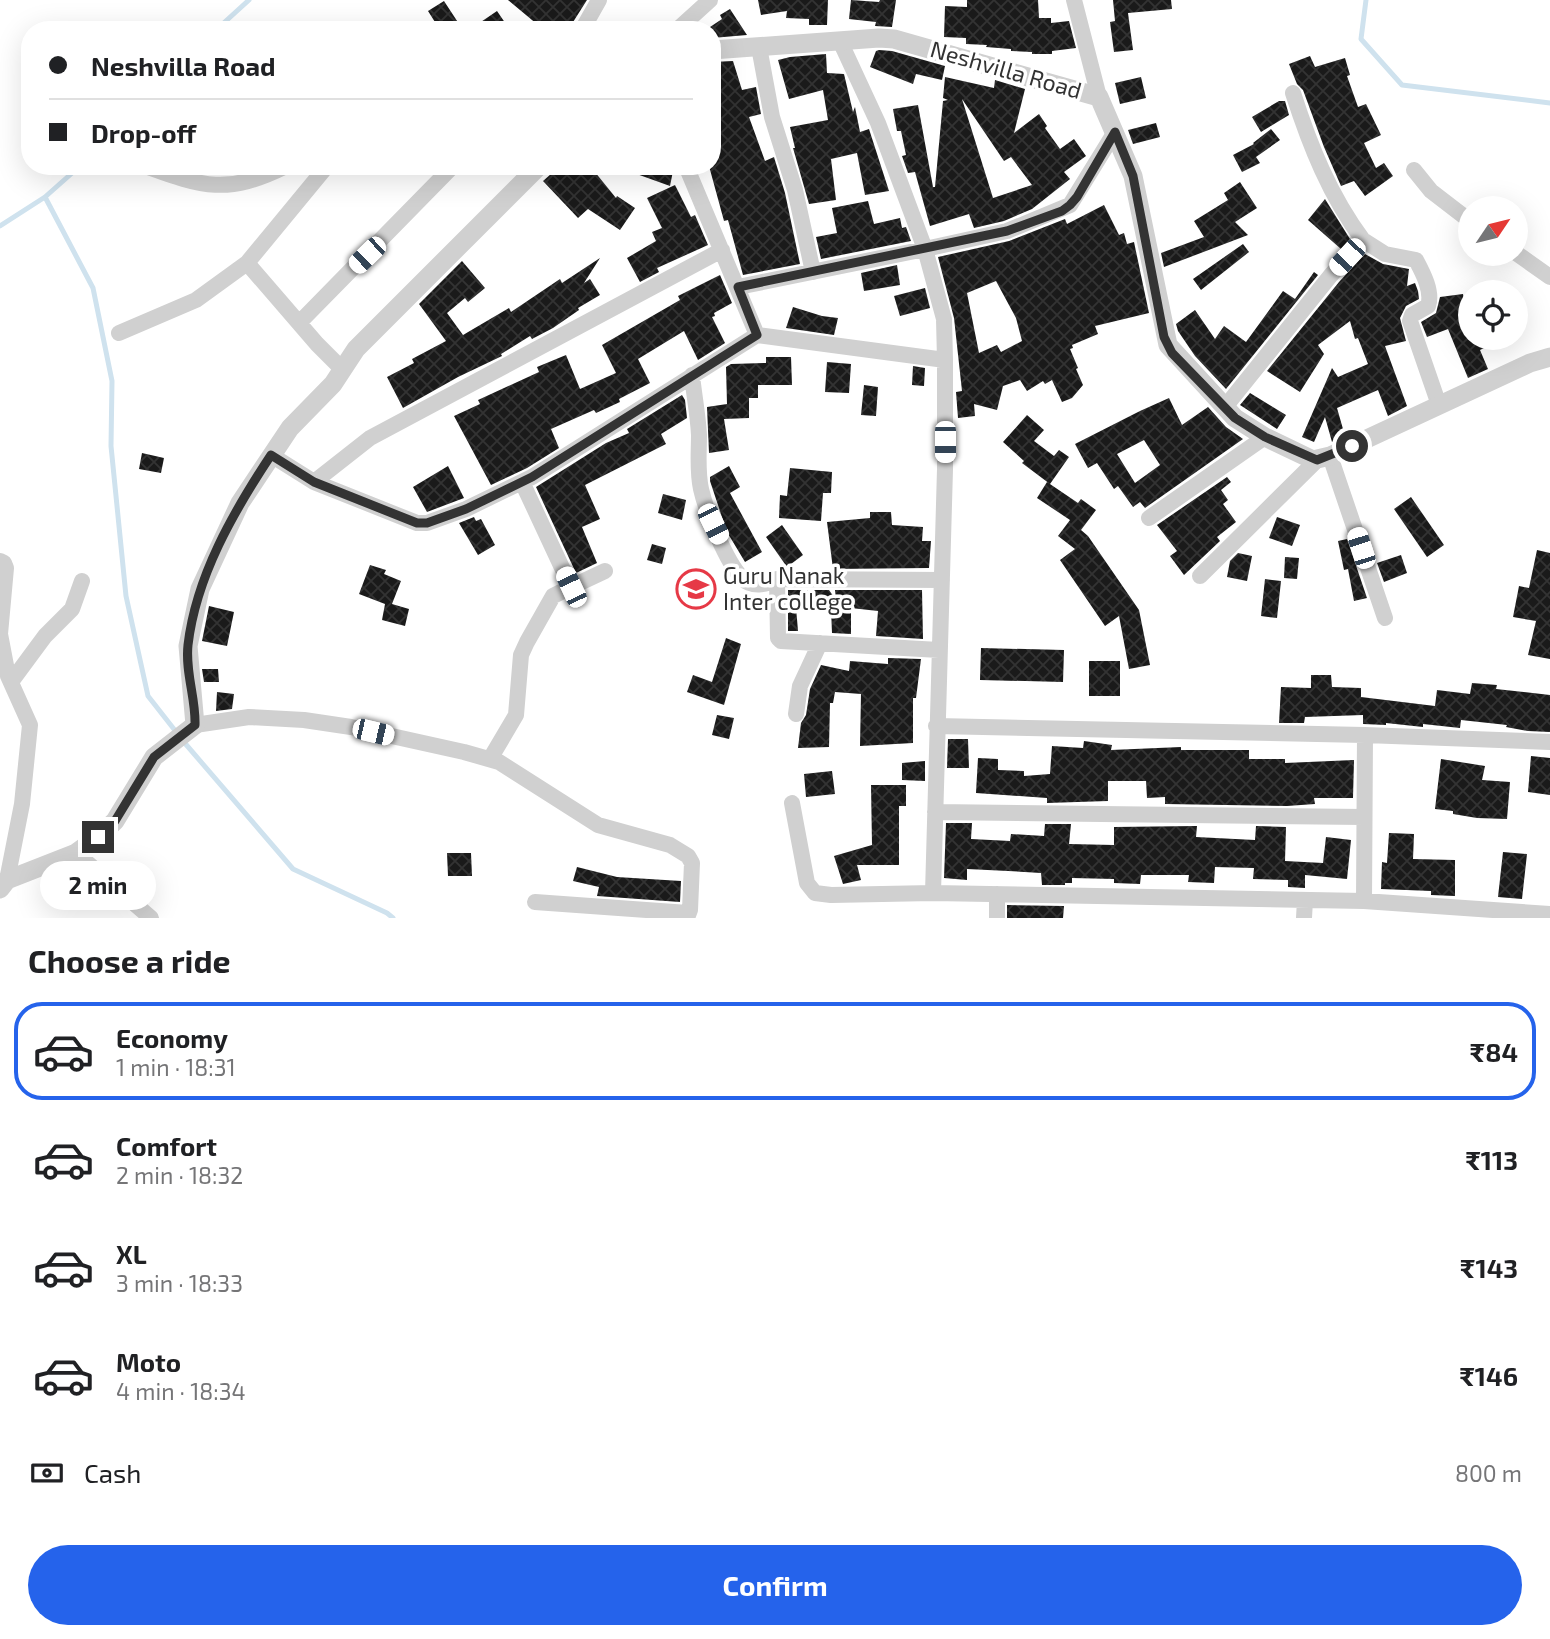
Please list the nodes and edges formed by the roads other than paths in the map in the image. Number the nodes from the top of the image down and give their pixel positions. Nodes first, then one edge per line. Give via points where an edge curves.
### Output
1 (599, 0) edge
2 (710, 0) edge
3 (1074, 0) edge
4 (587, 21) edge
5 (687, 21) edge
6 (840, 41) junction
7 (759, 47) junction
8 (721, 49) edge
9 (1293, 93) dead end
10 (1099, 97) junction
11 (1115, 132) junction
12 (1414, 170) dead end
13 (170, 175) edge
14 (266, 175) edge
15 (320, 175) edge
16 (444, 175) edge
17 (530, 175) edge
18 (690, 175) edge
19 (1458, 212) edge
20 (1363, 240) junction
21 (925, 249) junction
22 (723, 250) junction
23 (1528, 261) edge
24 (247, 263) junction
25 (813, 272) junction
26 (1550, 277) edge
27 (738, 287) junction
28 (299, 323) junction
29 (119, 333) dead end
30 (757, 335) junction
31 (1550, 357) edge
32 (945, 360) junction
33 (342, 369) junction
34 (692, 375) junction
35 (1439, 405) junction
36 (1224, 407) junction
37 (1265, 437) junction
38 (271, 455) junction
39 (1324, 458) junction
40 (314, 482) junction
41 (522, 482) junction
42 (1149, 519) dead end
43 (0, 561) edge
44 (605, 571) dead end
45 (1200, 576) dead end
46 (777, 579) junction
47 (942, 580) junction
48 (82, 581) dead end
49 (571, 587) junction
50 (1385, 618) dead end
51 (0, 634) edge
52 (820, 643) junction
53 (939, 650) junction
54 (11, 682) junction
55 (796, 714) dead end
56 (936, 726) junction
57 (191, 729) junction
58 (1364, 735) junction
59 (1550, 742) edge
60 (490, 760) junction
61 (792, 803) dead end
62 (935, 811) junction
63 (1364, 817) junction
64 (76, 853) junction
65 (3, 885) edge
66 (933, 893) junction
67 (997, 894) junction
68 (1305, 900) junction
69 (1364, 901) junction
70 (535, 902) dead end
71 (1550, 914) edge
72 (688, 915) edge
73 (151, 918) edge
74 (997, 918) edge
75 (1304, 918) edge

1 - 4 street
2 - 5 street
3 - 10 street
6 - 7 street, Neshvilla Road
6 - 10 street, Neshvilla Road via 894,39
6 - 21 street via 878,123
7 - 8 street, Neshvilla Road
7 - 25 street via 772,117 795,190
9 - 20 street via 1326,180
10 - 11 street, Neshvilla Road
11 - 21 street via 1070,205 1007,231
11 - 36 street, Neshvilla Road via 1133,176 1168,345
12 - 19 street via 1431,191
13 - 14 street via 225,186
15 - 24 street
16 - 28 street
17 - 33 street via 356,349
18 - 22 street
20 - 35 street via 1385,254 1416,260 1422,270 1431,299 1410,321
20 - 36 street
21 - 25 street
21 - 32 street via 944,319
22 - 27 street
22 - 40 street via 370,438
23 - 26 street
24 - 28 street
24 - 29 street via 208,294
25 - 27 street
27 - 30 street
28 - 33 street
30 - 32 street
30 - 34 street
31 - 35 street
32 - 47 street
33 - 38 street
34 - 41 street
34 - 46 street via 700,486 713,524 743,579 766,585
35 - 39 street
36 - 37 street, Neshvilla Road
37 - 39 street, Neshvilla Road
37 - 42 street
38 - 40 street
38 - 57 street via 240,503 200,589 188,646
39 - 45 street
39 - 50 street
40 - 41 street via 422,524
41 - 49 street
43 - 51 street via 6,568
44 - 49 street
46 - 47 street
46 - 52 street via 780,641
47 - 53 street
48 - 54 street via 72,608
49 - 60 street via 553,596 521,655 516,715
51 - 54 street
52 - 53 street
52 - 55 street via 800,686
53 - 56 street
54 - 65 street via 30,725 30,736 22,804
56 - 58 street
56 - 62 street
57 - 60 street via 248,717 304,720
57 - 64 street via 148,766 115,821
58 - 59 street
58 - 63 street
60 - 72 street via 598,825 670,845 688,856 692,863
61 - 66 street via 807,883 815,893
62 - 63 street
62 - 66 street
63 - 69 street
64 - 65 street
64 - 73 street
66 - 67 street
67 - 68 street
67 - 74 street
68 - 69 street
68 - 75 street
69 - 71 street
70 - 72 street

